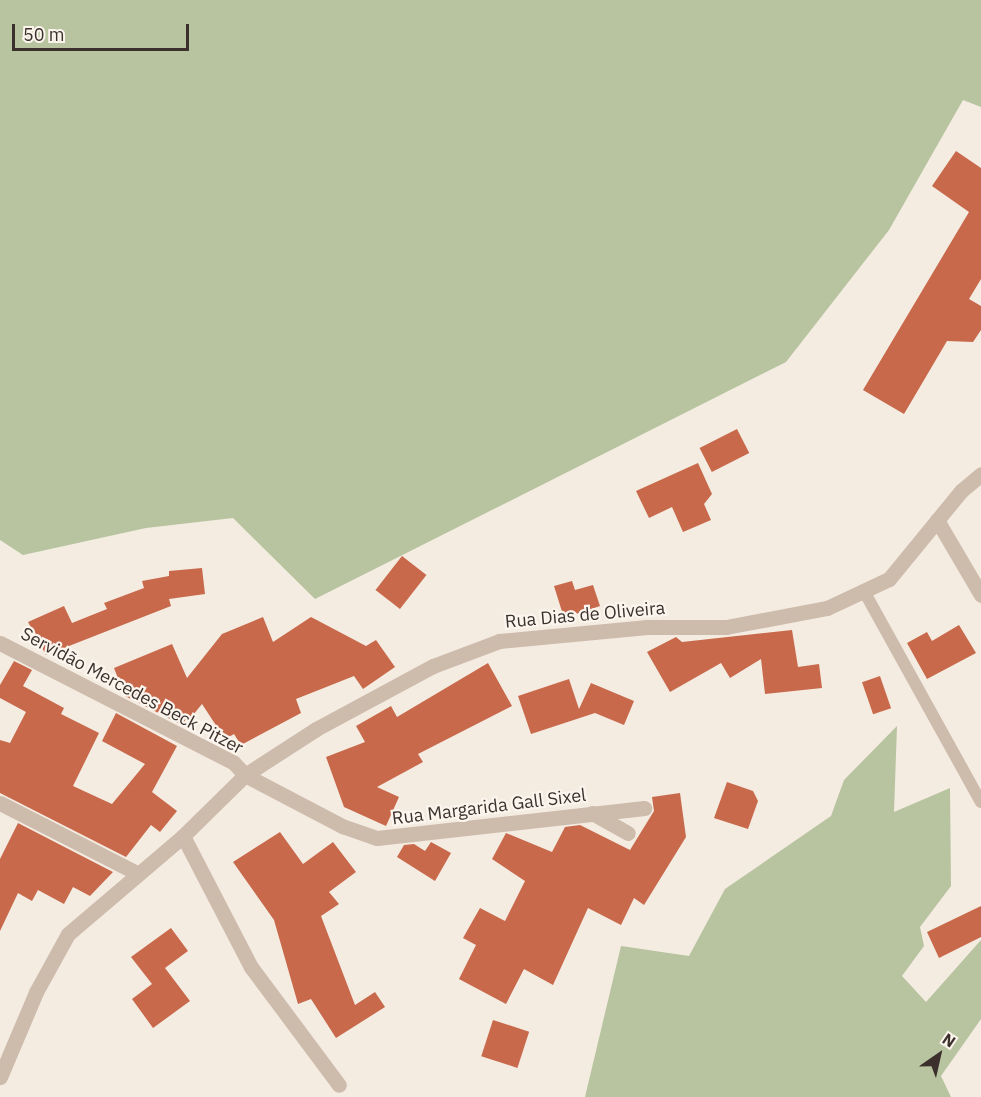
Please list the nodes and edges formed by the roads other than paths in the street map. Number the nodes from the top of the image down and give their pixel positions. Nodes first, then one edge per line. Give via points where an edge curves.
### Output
1 (981, 474) edge
2 (937, 520) junction
3 (865, 593) junction
4 (981, 595) edge
5 (0, 643) edge
6 (245, 775) junction
7 (981, 802) edge
8 (0, 803) edge
9 (644, 808) dead end
10 (592, 813) junction
11 (628, 833) dead end
12 (183, 836) junction
13 (137, 873) junction
14 (0, 1077) edge
15 (339, 1085) dead end

1 - 2 street, Rua Dias de Oliveira
2 - 3 street, Rua Dias de Oliveira via 904,565
2 - 4 street
3 - 6 street, Rua Dias de Oliveira via 827,608 726,627 647,627 499,641 433,666 316,729
3 - 7 lane
5 - 6 street, Servidão Mercedes Beck Pitzer via 233,762
6 - 10 street, Rua Margarida Gall Sixel via 342,826 393,840 424,832
6 - 12 street, Rua Dias de Oliveira
8 - 13 street
9 - 10 street, Rua Margarida Gall Sixel
10 - 11 street
12 - 13 street, Rua Dias de Oliveira
12 - 15 street via 251,967
13 - 14 street, Rua Dias de Oliveira via 68,934 36,992

